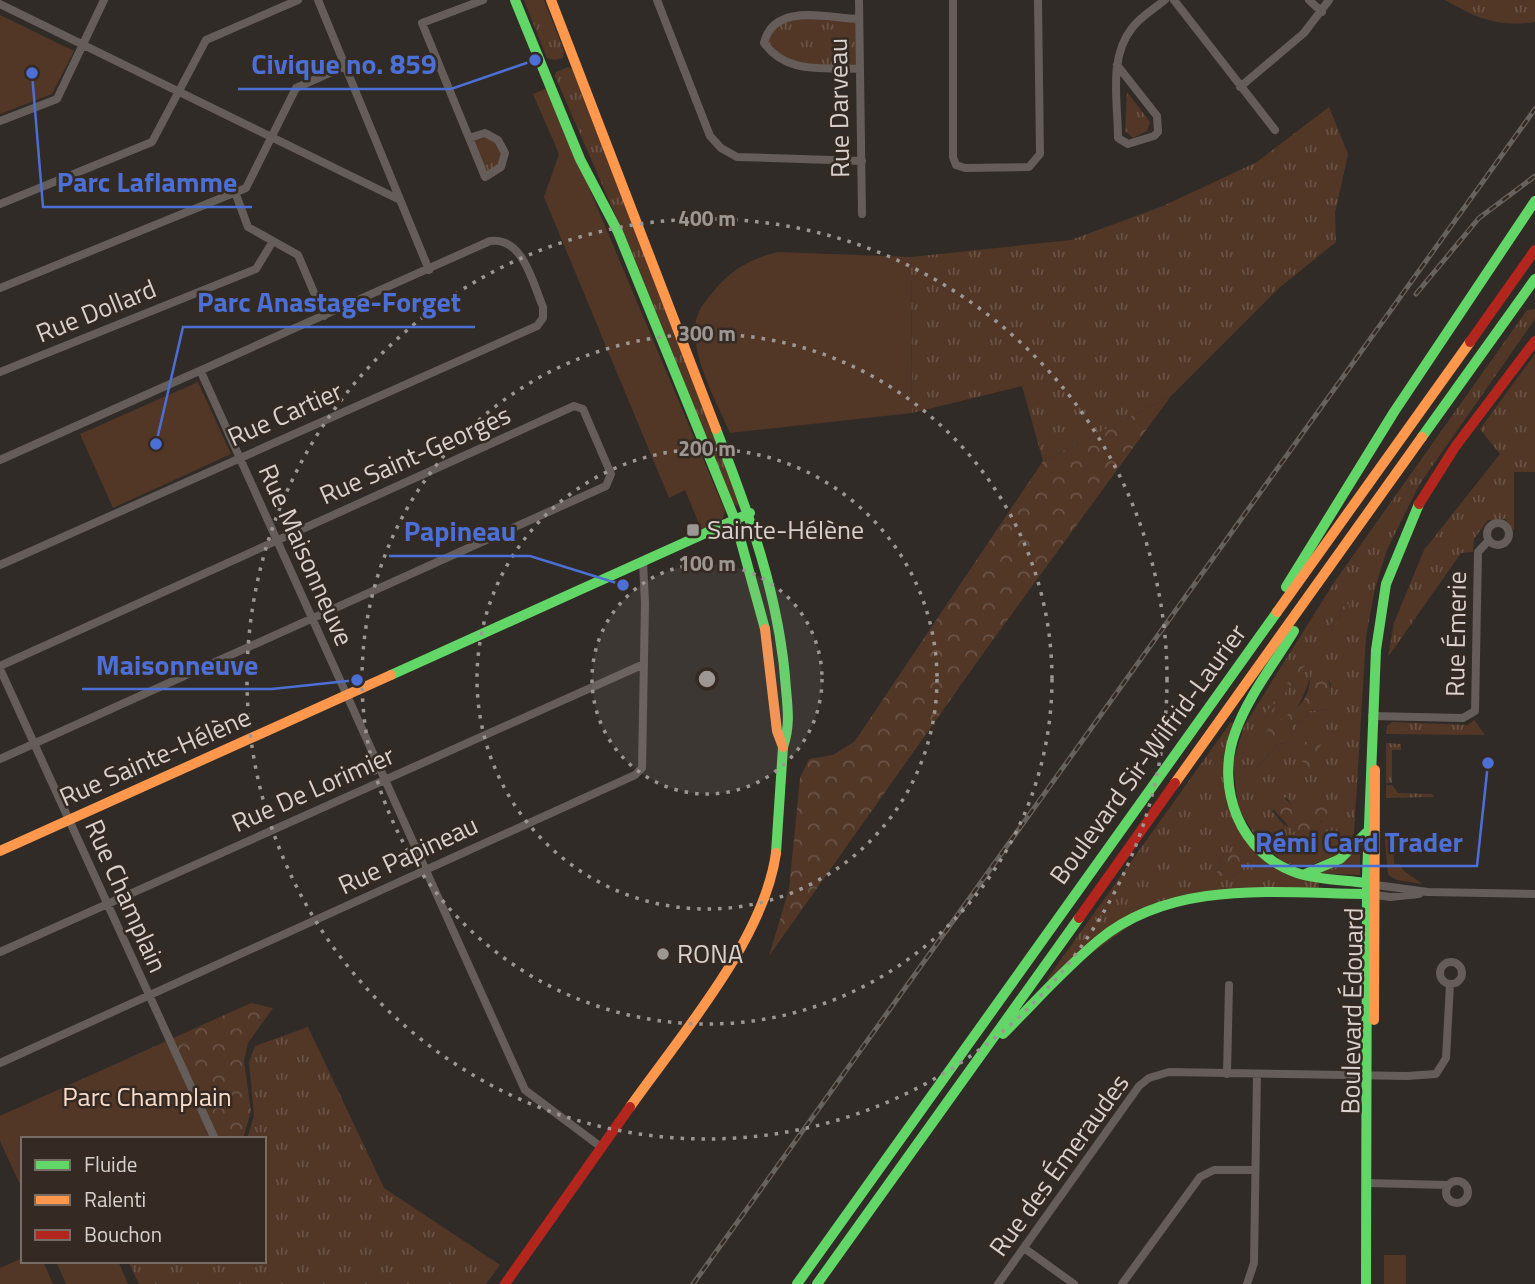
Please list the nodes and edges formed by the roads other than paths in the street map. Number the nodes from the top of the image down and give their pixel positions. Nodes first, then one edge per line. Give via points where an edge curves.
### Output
1 (104, 0) edge
2 (298, 0) edge
3 (318, 0) edge
4 (483, 0) edge
5 (515, 0) edge
6 (551, 0) edge
7 (657, 0) edge
8 (859, 0) edge
9 (953, 0) edge
10 (1038, 0) edge
11 (1165, 0) edge
12 (1174, 0) edge
13 (1309, 0) edge
14 (1329, 0) edge
15 (0, 4) edge
16 (1322, 12) junction
17 (858, 19) junction
18 (83, 45) junction
19 (1117, 65) junction
20 (345, 66) junction
21 (859, 69) junction
22 (1240, 87) junction
23 (179, 92) junction
24 (0, 121) edge
25 (1275, 130) dead end
26 (271, 137) junction
27 (469, 138) junction
28 (862, 161) junction
29 (235, 192) junction
30 (400, 200) junction
31 (0, 204) edge
32 (1534, 205) edge
33 (862, 214) dead end
34 (273, 241) junction
35 (1535, 250) edge
36 (429, 270) junction
37 (1535, 279) edge
38 (0, 288) edge
39 (324, 316) junction
40 (1535, 330) edge
41 (1535, 341) edge
42 (0, 372) edge
43 (201, 372) junction
44 (1496, 391) junction
45 (239, 458) junction
46 (0, 460) edge
47 (750, 513) junction
48 (735, 520) junction
49 (1489, 540) dead end
50 (277, 541) junction
51 (643, 562) junction
52 (1333, 563) junction
53 (0, 565) edge
54 (312, 619) junction
55 (1247, 655) junction
56 (644, 664) junction
57 (0, 667) edge
58 (348, 697) junction
59 (1372, 716) junction
60 (1372, 739) junction
61 (35, 743) junction
62 (783, 747) junction
63 (0, 759) edge
64 (385, 780) junction
65 (69, 820) junction
66 (1366, 833) junction
67 (0, 851) edge
68 (426, 871) junction
69 (1305, 874) junction
70 (1371, 889) junction
71 (1535, 894) edge
72 (107, 904) junction
73 (0, 952) edge
74 (1450, 984) dead end
75 (1229, 985) dead end
76 (148, 996) junction
77 (982, 1054) junction
78 (0, 1063) edge
79 (1227, 1073) junction
80 (1256, 1074) junction
81 (1371, 1075) junction
82 (214, 1137) edge
83 (601, 1147) junction
84 (1255, 1170) junction
85 (1370, 1183) junction
86 (1448, 1185) dead end
87 (1024, 1248) junction
88 (505, 1284) edge
89 (797, 1284) edge
90 (817, 1284) edge
91 (998, 1284) edge
92 (1074, 1284) edge
93 (1122, 1284) edge
94 (1247, 1284) edge
95 (1366, 1284) edge
96 (1373, 1284) edge

1 - 18 street
2 - 23 street via 211,36
3 - 20 street
4 - 27 street via 422,23
5 - 48 main road via 580,159 618,232
6 - 47 main road
7 - 28 street via 710,136 721,148 737,157
8 - 17 street, Rue Darveau
9 - 10 street via 956,164 1029,167 1040,154
11 - 19 street via 1132,26 1118,51
12 - 22 street
13 - 16 street
14 - 16 street
15 - 18 street
16 - 22 street
17 - 21 street, Rue Darveau
17 - 21 street via 781,18 768,30 764,43 774,57 791,66
18 - 23 street
18 - 24 street via 57,99
19 - 19 street via 1118,138 1128,144 1154,136 1157,116
20 - 26 street via 296,88
20 - 30 street
21 - 28 street, Rue Darveau
22 - 25 street
23 - 26 street
23 - 31 street via 152,142
26 - 29 street via 246,188
26 - 30 street
27 - 27 street via 485,177 501,167 505,153 498,140 485,133
28 - 33 street, Rue Darveau
29 - 34 street via 248,227
29 - 38 street
30 - 36 street
32 - 55 main road via 1316,535
34 - 39 street via 298,255
34 - 42 street, Rue Dollard via 256,269
35 - 55 main road, Boulevard Sir-Wilfrid-Laurier
36 - 39 street
36 - 45 street, Rue Cartier via 504,240 516,247 543,307 543,317 537,326
37 - 52 main road, Boulevard Sir-Wilfrid-Laurier
39 - 43 street
40 - 44 main road, Boulevard Édouard
41 - 44 main road, Boulevard Édouard
43 - 45 street, Rue Maisonneuve
43 - 46 street
44 - 59 main road, Boulevard Édouard via 1434,478 1400,542 1376,630
45 - 50 street, Rue Maisonneuve
45 - 53 street, Rue Cartier
47 - 48 main road, Rue Sainte-Hélène
47 - 62 main road via 784,655 789,731
48 - 51 main road, Rue Sainte-Hélène
48 - 62 main road via 759,599
49 - 59 street, Rue Émerie via 1478,552 1475,711 1464,718
50 - 54 street, Rue Maisonneuve
50 - 54 street, Rue Saint-Georges via 574,406 583,409 611,474 606,486
50 - 57 street, Rue Saint-Georges
51 - 56 street, Rue Papineau
51 - 58 main road, Rue Sainte-Hélène
52 - 69 main road via 1240,724 1228,766 1233,806 1250,839 1276,863
52 - 77 main road, Boulevard Sir-Wilfrid-Laurier
54 - 58 street, Rue Maisonneuve
54 - 61 street, Rue Saint-Georges
55 - 89 main road, Boulevard Sir-Wilfrid-Laurier
56 - 64 street, Rue De Lorimier
56 - 68 street, Rue Papineau via 642,768 635,775
57 - 61 street, Rue Champlain
58 - 64 street, Rue Maisonneuve
58 - 65 main road, Rue Sainte-Hélène
59 - 60 main road, Boulevard Édouard
60 - 66 main road, Boulevard Édouard
60 - 70 main road, Boulevard Édouard via 1376,799
61 - 63 street, Rue Saint-Georges
61 - 65 street, Rue Champlain
62 - 83 main road via 773,874 757,916 732,961
64 - 68 street, Rue Maisonneuve
64 - 72 street, Rue De Lorimier
65 - 67 main road, Rue Sainte-Hélène
65 - 72 street, Rue Champlain
66 - 69 main road via 1340,859
66 - 70 main road, Boulevard Édouard
68 - 76 street, Rue Papineau
68 - 83 street, Rue Maisonneuve via 525,1090
69 - 70 main road
70 - 71 street via 1390,897 1429,892
70 - 77 main road via 1220,893 1154,909 1119,926 1086,951
70 - 81 main road, Boulevard Édouard
72 - 73 street, Rue De Lorimier
72 - 76 street, Rue Champlain
74 - 81 street, Rue des Émeraudes via 1442,1068 1428,1076
75 - 79 street
76 - 78 street, Rue Papineau
76 - 82 street, Rue Champlain
77 - 90 main road, Boulevard Sir-Wilfrid-Laurier
79 - 80 street, Rue des Émeraudes
79 - 87 street, Rue des Émeraudes via 1165,1073 1139,1086
80 - 81 street, Rue des Émeraudes
80 - 84 street
81 - 85 main road, Boulevard Édouard
83 - 88 main road
84 - 93 street via 1214,1170 1200,1177
84 - 94 street via 1254,1271
85 - 86 street
85 - 95 main road, Boulevard Édouard
85 - 96 main road, Boulevard Édouard
87 - 91 street, Rue des Émeraudes
87 - 92 street

